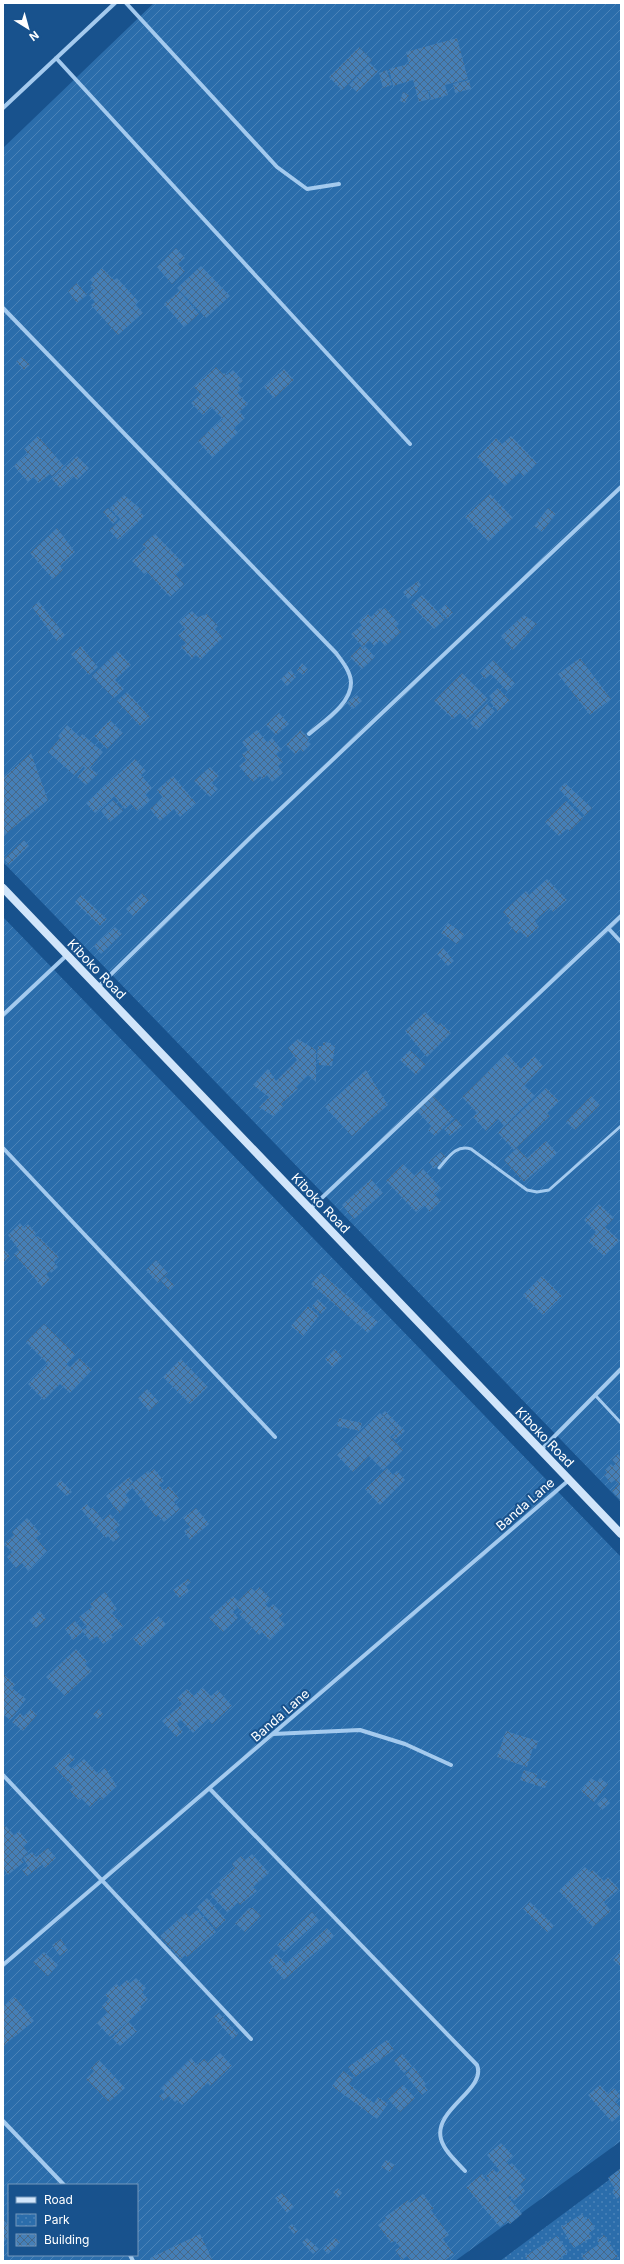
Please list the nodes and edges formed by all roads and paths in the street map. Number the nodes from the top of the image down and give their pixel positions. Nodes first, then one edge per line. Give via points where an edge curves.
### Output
1 (115, 3) edge
2 (126, 3) edge
3 (56, 58) junction
4 (3, 108) edge
5 (339, 184) dead end
6 (3, 308) edge
7 (410, 444) dead end
8 (621, 488) edge
9 (309, 734) dead end
10 (3, 888) edge
11 (621, 916) edge
12 (608, 928) junction
13 (621, 942) edge
14 (67, 954) junction
15 (98, 987) junction
16 (3, 1015) edge
17 (621, 1126) edge
18 (3, 1148) edge
19 (439, 1168) dead end
20 (310, 1209) junction
21 (621, 1369) edge
22 (595, 1394) junction
23 (621, 1423) edge
24 (275, 1437) dead end
25 (541, 1450) junction
26 (569, 1480) junction
27 (621, 1534) edge
28 (273, 1734) junction
29 (451, 1765) dead end
30 (3, 1775) edge
31 (210, 1788) junction
32 (101, 1881) junction
33 (3, 1965) edge
34 (251, 2038) dead end
35 (3, 2121) edge
36 (465, 2171) dead end
37 (63, 2184) edge

1 - 3 street
2 - 5 street via 276,167 307,189
3 - 4 street
3 - 7 street
6 - 9 street via 336,653 351,682 348,697
8 - 15 street via 252,836
10 - 14 street, Kiboko Road
11 - 12 street
12 - 13 street
12 - 20 street
14 - 15 street, Kiboko Road
14 - 16 street
15 - 20 street, Kiboko Road
17 - 19 lane via 549,1190 526,1190 471,1149 464,1147 458,1148
18 - 24 street
20 - 25 street, Kiboko Road
21 - 22 street
22 - 23 lane
22 - 25 street
25 - 26 street, Kiboko Road
26 - 27 street, Kiboko Road
26 - 28 street, Banda Lane
28 - 29 street via 360,1730 405,1744
28 - 31 street, Banda Lane
30 - 32 street
31 - 32 street, Banda Lane
31 - 36 street via 477,2065 478,2078 450,2110 441,2127 441,2139
32 - 33 street, Banda Lane
32 - 34 street
35 - 37 street

